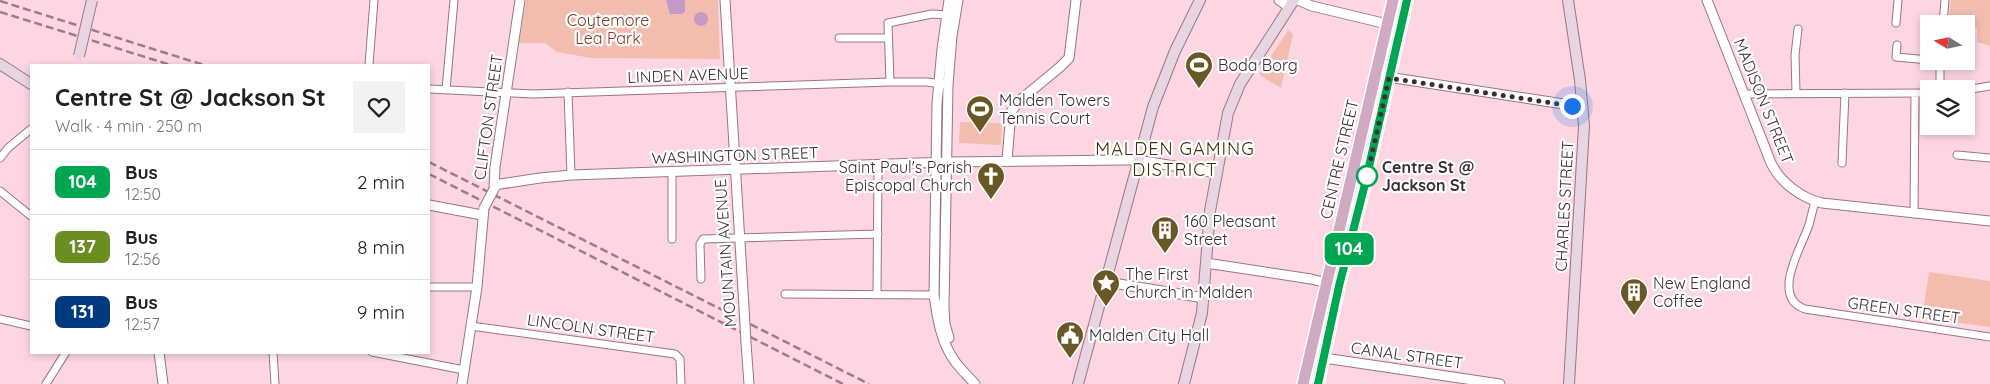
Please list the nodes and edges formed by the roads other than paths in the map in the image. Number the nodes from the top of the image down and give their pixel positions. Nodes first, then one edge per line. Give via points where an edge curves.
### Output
1 (92, 0) edge
2 (374, 0) edge
3 (454, 0) edge
4 (520, 0) edge
5 (725, 0) edge
6 (950, 0) edge
7 (958, 0) edge
8 (1076, 0) edge
9 (1200, 0) edge
10 (1279, 0) edge
11 (1298, 0) edge
12 (1393, 0) edge
13 (1407, 0) edge
14 (1568, 0) edge
15 (1707, 0) edge
16 (1898, 0) edge
17 (1945, 0) edge
18 (1291, 4) edge
19 (947, 15) junction
20 (1944, 15) edge
21 (1387, 24) junction
22 (1896, 24) dead end
23 (1798, 29) dead end
24 (839, 38) dead end
25 (888, 38) junction
26 (1898, 45) dead end
27 (1920, 59) edge
28 (78, 60) edge
29 (0, 64) edge
30 (368, 64) edge
31 (1375, 75) junction
32 (1389, 78) junction
33 (890, 82) junction
34 (30, 83) edge
35 (938, 83) junction
36 (948, 85) junction
37 (1990, 86) edge
38 (730, 87) junction
39 (1975, 88) edge
40 (430, 89) edge
41 (446, 90) junction
42 (568, 92) junction
43 (1796, 92) junction
44 (1846, 93) junction
45 (506, 94) junction
46 (1744, 94) junction
47 (1916, 94) junction
48 (1920, 94) edge
49 (1583, 107) junction
50 (30, 130) edge
51 (1957, 155) dead end
52 (0, 158) edge
53 (1990, 158) edge
54 (1007, 160) junction
55 (1138, 160) junction
56 (947, 162) junction
57 (936, 163) junction
58 (1842, 163) dead end
59 (878, 165) junction
60 (735, 170) junction
61 (672, 172) junction
62 (1216, 173) junction
63 (570, 175) junction
64 (494, 187) junction
65 (0, 191) edge
66 (1815, 201) junction
67 (430, 205) edge
68 (483, 211) junction
69 (30, 213) edge
70 (1914, 214) junction
71 (1990, 222) edge
72 (878, 234) junction
73 (672, 238) dead end
74 (740, 239) junction
75 (1206, 263) junction
76 (934, 268) junction
77 (946, 268) junction
78 (701, 279) dead end
79 (1107, 282) junction
80 (1327, 283) junction
81 (1339, 286) junction
82 (430, 287) edge
83 (477, 287) junction
84 (785, 294) dead end
85 (877, 295) junction
86 (934, 295) junction
87 (1204, 298) junction
88 (0, 319) edge
89 (30, 325) edge
90 (471, 326) junction
91 (1990, 337) edge
92 (1312, 348) junction
93 (65, 354) edge
94 (160, 354) edge
95 (273, 354) edge
96 (382, 354) edge
97 (1324, 358) junction
98 (464, 370) junction
99 (965, 372) junction
100 (46, 384) edge
101 (163, 384) edge
102 (274, 384) edge
103 (462, 384) edge
104 (681, 384) edge
105 (749, 384) edge
106 (975, 384) edge
107 (1078, 384) edge
108 (1184, 384) edge
109 (1303, 384) edge
110 (1318, 384) edge
111 (1500, 384) edge
112 (1569, 384) edge

1 - 28 main road, bridge
2 - 30 street
3 - 41 street
4 - 45 street, CLIFTON STREET
5 - 38 street, MOUNTAIN AVENUE
6 - 19 street
7 - 36 street
8 - 54 street via 1069,58 1019,101 1011,112
9 - 55 main road via 1164,78
10 - 18 street
11 - 21 street
12 - 21 main road, CENTRE STREET
13 - 32 main road, CENTRE STREET
14 - 49 main road, CHARLES STREET
15 - 46 street, MADISON STREET
16 - 22 street
17 - 20 street
18 - 62 main road via 1236,92 1226,122
19 - 25 street via 932,14 889,22
19 - 35 street
21 - 31 main road, CENTRE STREET
23 - 43 street
24 - 25 street
25 - 33 street
26 - 27 street via 1896,57
29 - 34 main road
31 - 32 street
31 - 80 main road, CENTRE STREET
32 - 49 street
32 - 81 main road, CENTRE STREET
33 - 35 street, LINDEN AVENUE
33 - 38 street, LINDEN AVENUE
35 - 36 street, LINDEN AVENUE
35 - 57 street
36 - 56 street
37 - 39 street
38 - 42 street, LINDEN AVENUE
38 - 60 street, MOUNTAIN AVENUE
40 - 41 street, LINDEN AVENUE
41 - 45 street, LINDEN AVENUE
42 - 45 street, LINDEN AVENUE
42 - 63 street
43 - 44 street
43 - 46 street
44 - 47 street
44 - 58 street
45 - 64 street, CLIFTON STREET
46 - 66 street, MADISON STREET via 1776,172 1793,188
47 - 48 street
47 - 70 street
49 - 112 main road, CHARLES STREET via 1584,144
50 - 52 street
51 - 53 street
54 - 55 street, WASHINGTON STREET
54 - 56 street, WASHINGTON STREET
55 - 62 street, WASHINGTON STREET
55 - 79 main road
56 - 57 street, WASHINGTON STREET
56 - 77 street
57 - 59 street, WASHINGTON STREET
57 - 76 street
59 - 60 street, WASHINGTON STREET
59 - 72 street
60 - 61 street, WASHINGTON STREET
60 - 74 street, MOUNTAIN AVENUE
61 - 63 street, WASHINGTON STREET
61 - 73 street
62 - 75 main road via 1208,221
63 - 64 street, WASHINGTON STREET
64 - 68 street, CLIFTON STREET, bridge
65 - 69 street
66 - 70 street, MADISON STREET
66 - 91 street, GREEN STREET via 1792,266 1791,298 1798,306
67 - 68 street
68 - 83 street, CLIFTON STREET
70 - 71 street, MADISON STREET
72 - 74 street
72 - 85 street
74 - 78 street via 701,241
74 - 105 street, MOUNTAIN AVENUE, bridge
75 - 80 street
75 - 87 main road
76 - 77 street
76 - 86 street
77 - 99 street via 946,324
79 - 87 street
79 - 107 main road
80 - 81 street
80 - 92 main road, CENTRE STREET
81 - 97 main road, CENTRE STREET
82 - 83 street
83 - 90 street, CLIFTON STREET
84 - 85 street
85 - 86 street
86 - 99 street via 947,347
87 - 108 main road
88 - 89 street
90 - 98 street, CLIFTON STREET
90 - 104 street, LINCOLN STREET via 676,354 680,359
92 - 97 street
92 - 109 main road, CENTRE STREET
93 - 100 street
94 - 101 street
95 - 102 street
96 - 98 street
97 - 110 main road, CENTRE STREET
97 - 111 street, CANAL STREET
98 - 103 street, CLIFTON STREET
99 - 106 street

